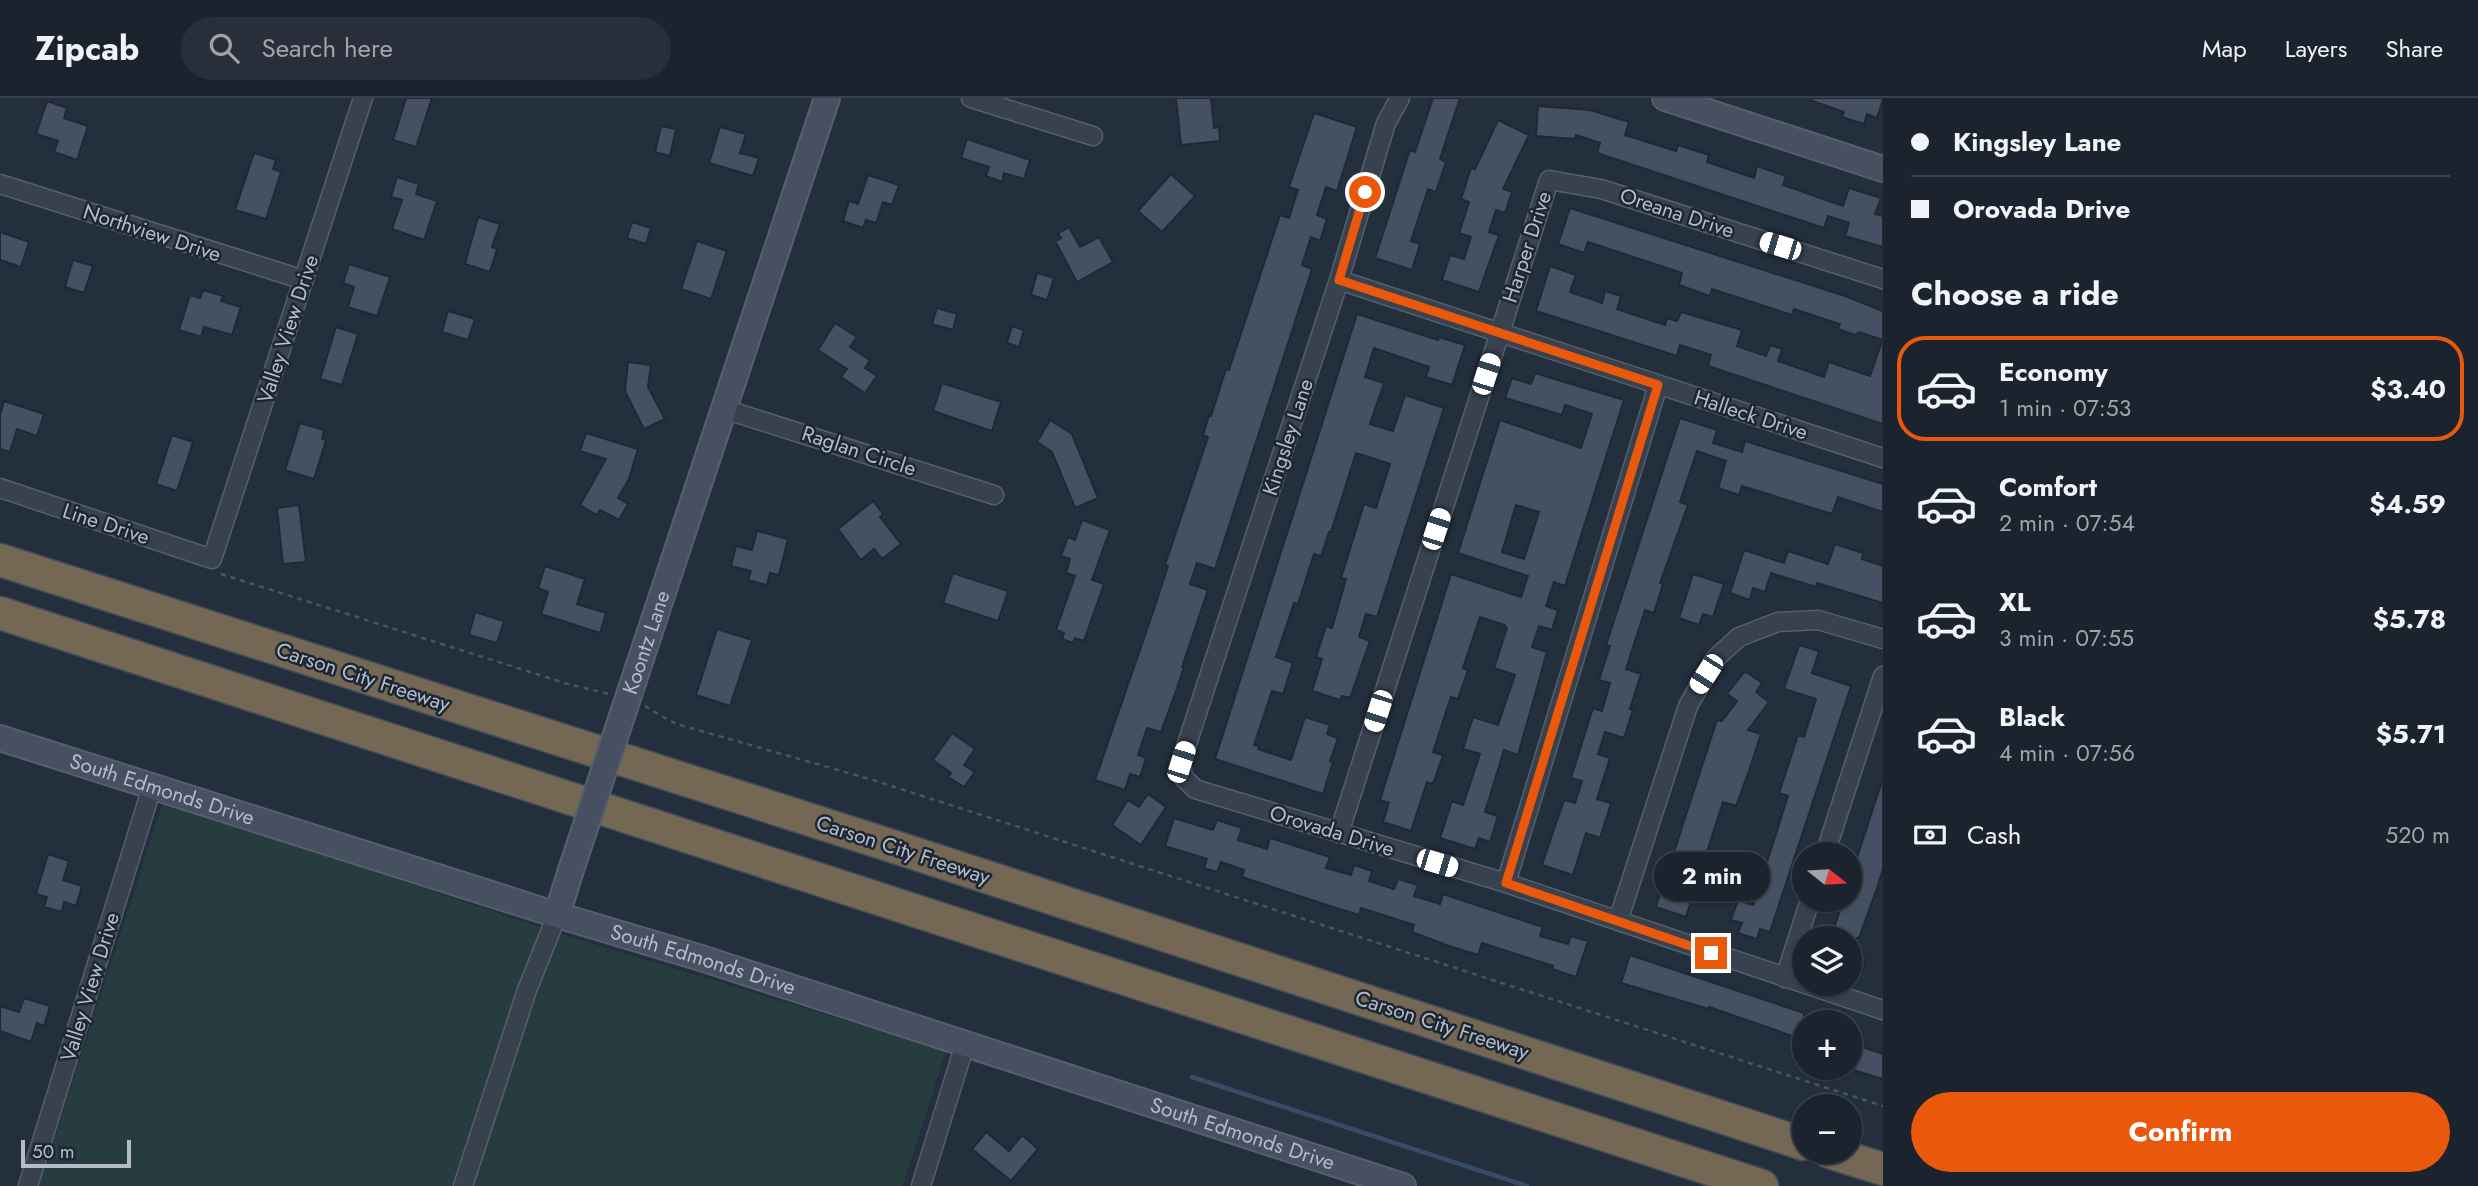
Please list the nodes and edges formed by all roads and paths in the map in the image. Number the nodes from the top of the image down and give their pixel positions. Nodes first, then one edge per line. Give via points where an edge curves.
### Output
1 (363, 98) edge
2 (827, 98) edge
3 (971, 98) edge
4 (1400, 98) edge
5 (1665, 98) edge
6 (1093, 136) dead end
7 (1883, 169) edge
8 (1549, 180) joint
9 (0, 184) edge
10 (1883, 279) edge
11 (304, 280) junction
12 (1339, 280) junction
13 (1500, 331) junction
14 (1658, 385) junction
15 (724, 409) junction
16 (1883, 458) edge
17 (0, 488) edge
18 (994, 495) dead end
19 (0, 560) edge
20 (216, 566) junction
21 (0, 613) edge
22 (1883, 639) edge
23 (1883, 676) edge
24 (627, 704) junction
25 (0, 738) edge
26 (1183, 777) joint
27 (152, 787) junction
28 (1339, 833) junction
29 (1829, 842) edge
30 (1506, 883) junction
31 (1806, 912) edge
32 (557, 915) junction
33 (1618, 921) junction
34 (1785, 978) junction
35 (1883, 1010) edge
36 (965, 1044) junction
37 (1883, 1106) edge
38 (1792, 1140) edge
39 (1862, 1162) edge
40 (1883, 1169) edge
41 (28, 1186) edge
42 (463, 1186) edge
43 (921, 1186) edge
44 (1402, 1186) edge
45 (1762, 1186) edge

1 - 11 street, Valley View Drive
2 - 15 street, Koontz Lane
3 - 6 street
4 - 12 street, Kingsley Lane via 1386,123
5 - 7 street
8 - 10 street, Oreana Drive via 1601,189
8 - 13 street, Harper Drive
9 - 11 street, Northview Drive
11 - 20 street, Valley View Drive
12 - 13 street, Halleck Drive
12 - 26 street, Kingsley Lane via 1181,762
13 - 14 street, Halleck Drive
13 - 28 street, Harper Drive
14 - 16 street, Halleck Drive
14 - 30 street
15 - 18 street, Raglan Circle
15 - 24 street, Koontz Lane
17 - 20 street, Line Drive
19 - 38 highway, Carson City Freeway
20 - 24 path
21 - 45 highway
22 - 33 street via 1818,620 1778,622 1739,637 1715,659 1688,706
23 - 29 street
24 - 32 street, Koontz Lane, bridge
24 - 37 path via 643,705 680,725 887,785
25 - 27 street, South Edmonds Drive
26 - 28 street, Orovada Drive via 1195,789
27 - 32 street, South Edmonds Drive
27 - 41 street, Valley View Drive
28 - 30 street, Orovada Drive
30 - 33 street, Orovada Drive
31 - 34 street
32 - 36 street, South Edmonds Drive
32 - 42 street, Koontz Lane via 527,990
33 - 34 street, Orovada Drive
34 - 35 street, Orovada Drive
36 - 43 street
36 - 44 street, South Edmonds Drive
39 - 40 highway

